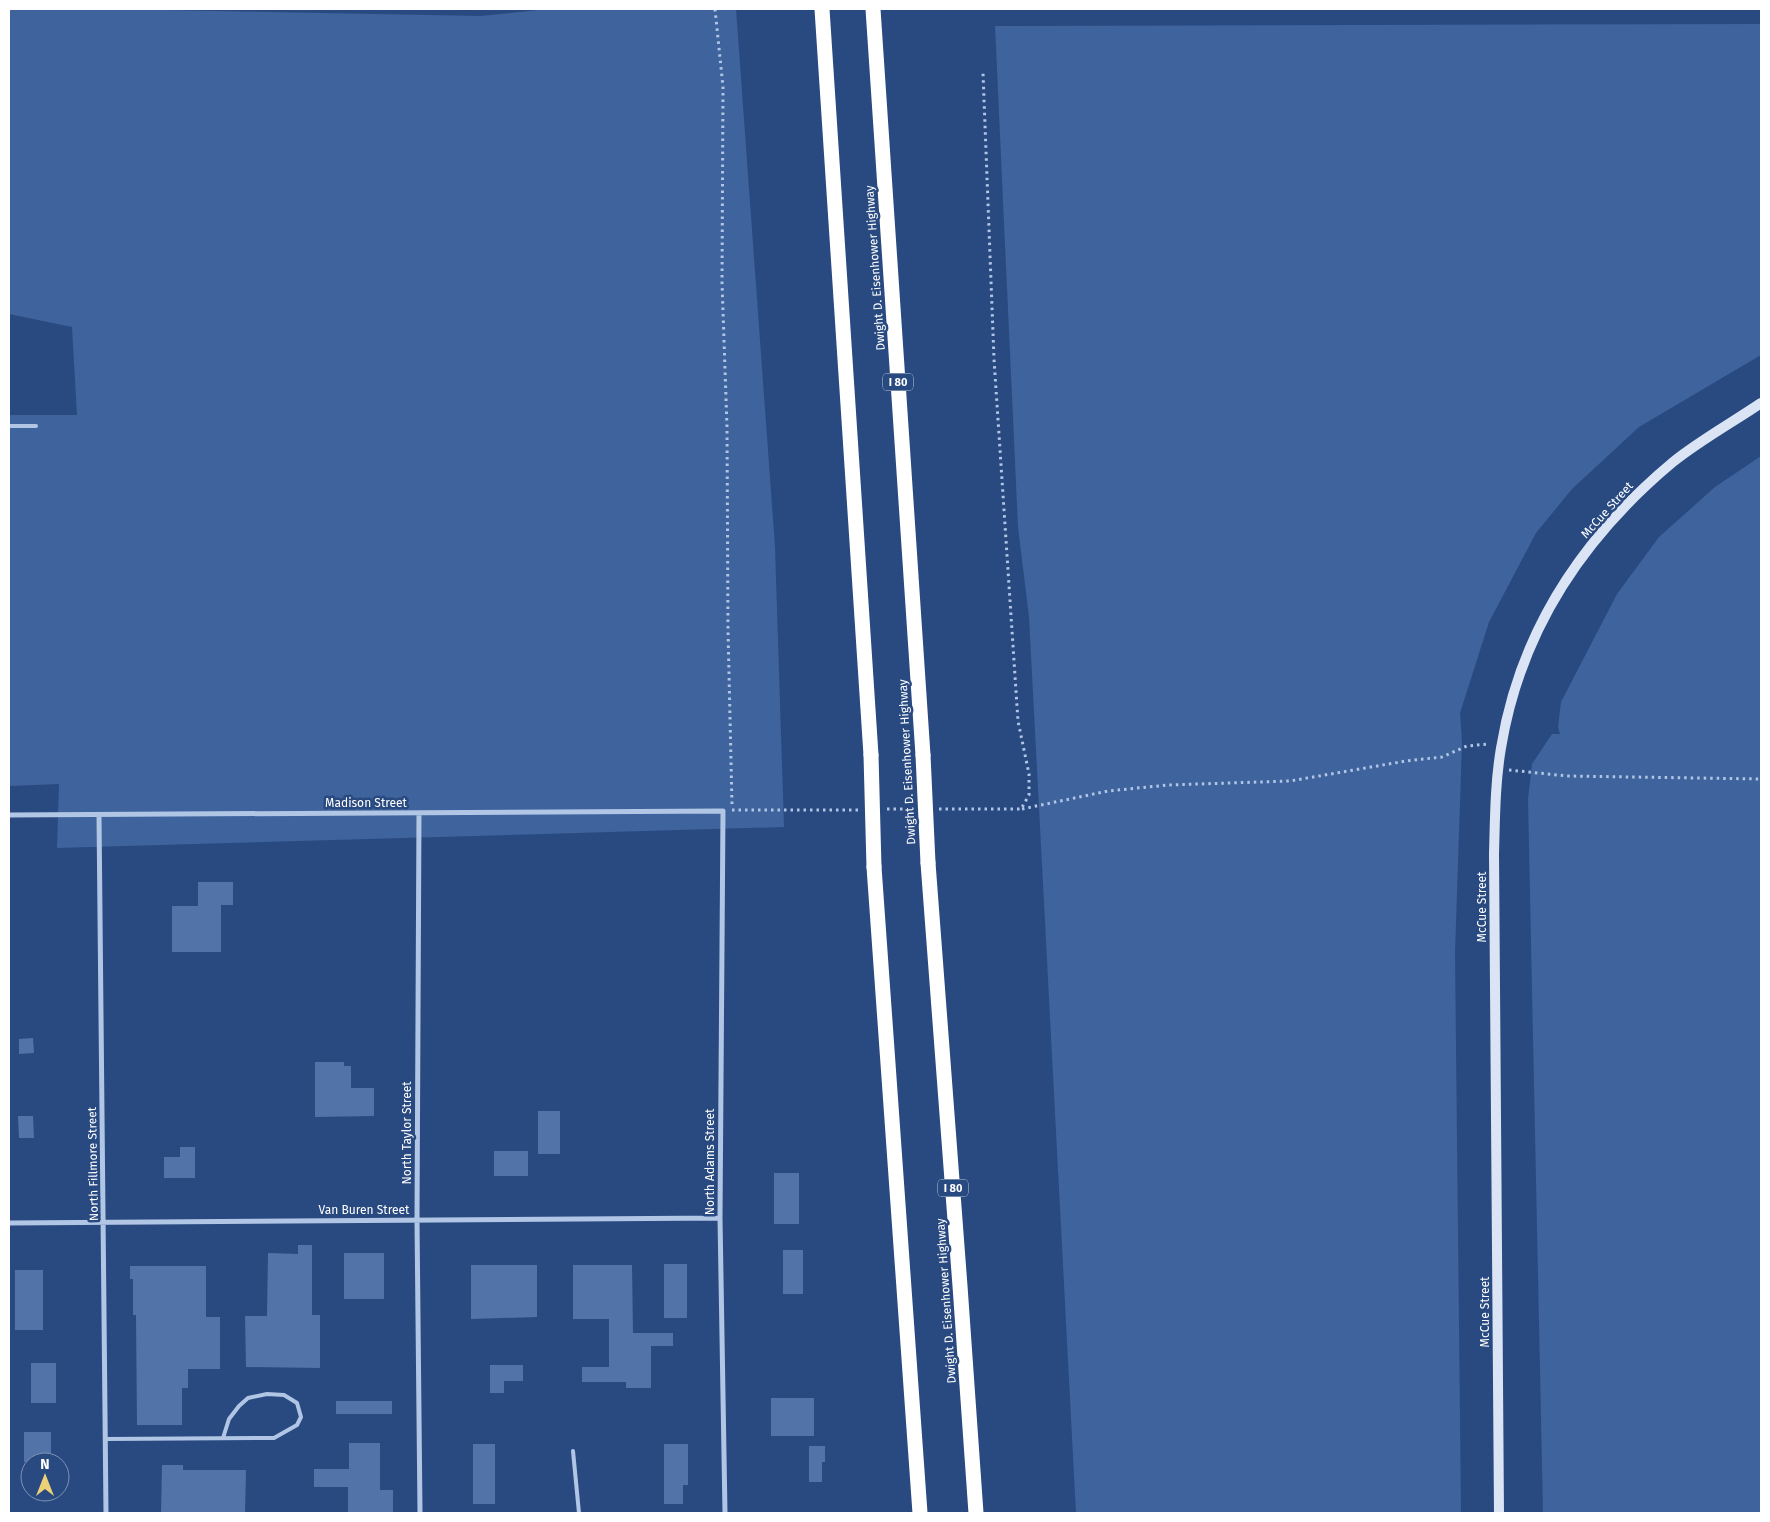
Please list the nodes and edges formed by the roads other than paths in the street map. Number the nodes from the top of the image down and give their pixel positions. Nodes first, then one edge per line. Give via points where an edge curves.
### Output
1 (822, 9) edge
2 (873, 9) edge
3 (1761, 403) edge
4 (9, 426) edge
5 (36, 426) dead end
6 (724, 811) joint
7 (419, 813) junction
8 (100, 814) junction
9 (9, 815) edge
10 (720, 1218) junction
11 (417, 1220) junction
12 (104, 1222) junction
13 (9, 1223) edge
14 (222, 1438) junction
15 (106, 1439) junction
16 (573, 1450) dead end
17 (106, 1513) edge
18 (420, 1513) edge
19 (578, 1513) edge
20 (725, 1513) edge
21 (920, 1513) edge
22 (976, 1513) edge
23 (1499, 1513) edge

1 - 21 highway, bridge via 870,754 874,867
2 - 22 highway, Dwight D. Eisenhower Highway / I 80, bridge via 928,863
3 - 23 main road, McCue Street via 1675,461 1634,497 1600,535 1568,576 1542,620 1510,702 1498,768 1494,873
4 - 5 lane
6 - 7 street, Madison Street
6 - 10 street, North Adams Street
7 - 8 street, Madison Street
7 - 11 street, North Taylor Street
8 - 9 street, Madison Street
8 - 12 street, North Fillmore Street
10 - 11 street, Van Buren Street
10 - 20 street, North Adams Street
11 - 12 street, Van Buren Street
11 - 18 street, North Taylor Street
12 - 13 street, Van Buren Street
12 - 15 street, North Fillmore Street
14 - 14 lane via 274,1438 297,1425 301,1417 297,1403 284,1395 248,1398 229,1419
14 - 15 lane
15 - 17 street, North Fillmore Street
16 - 19 lane

